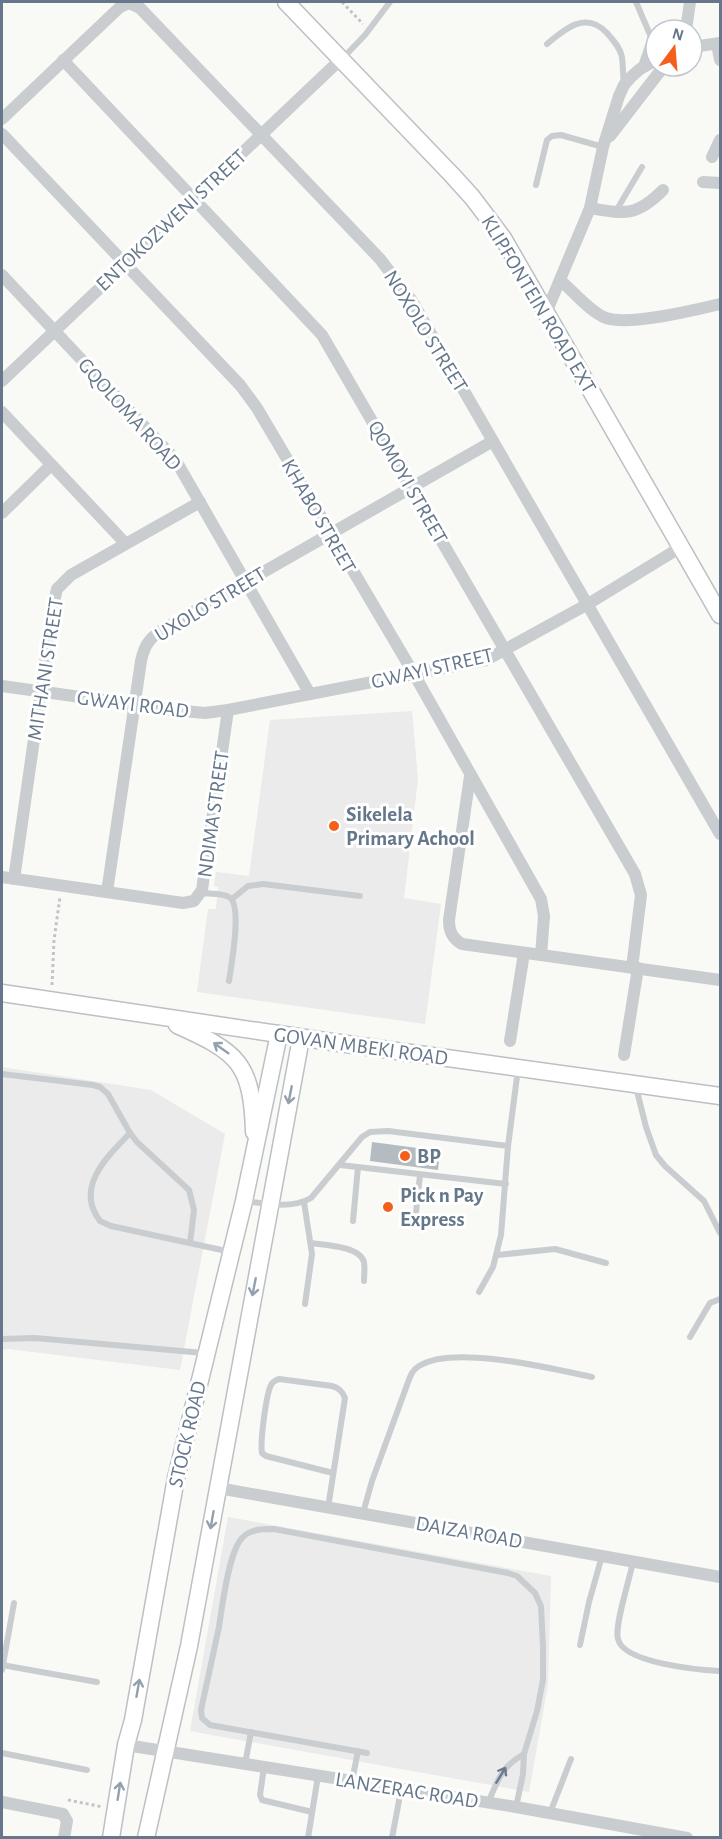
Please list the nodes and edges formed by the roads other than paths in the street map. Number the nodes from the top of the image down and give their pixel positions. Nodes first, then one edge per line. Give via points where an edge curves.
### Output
1 (286, 2) edge
2 (390, 2) edge
3 (636, 2) edge
4 (690, 2) edge
5 (688, 18) edge
6 (547, 44) dead end
7 (719, 44) edge
8 (704, 46) edge
9 (341, 59) junction
10 (63, 60) junction
11 (720, 60) edge
12 (644, 67) edge
13 (640, 69) junction
14 (655, 78) edge
15 (624, 85) junction
16 (2, 119) edge
17 (2, 134) edge
18 (261, 135) junction
19 (720, 140) edge
20 (603, 147) junction
21 (712, 157) dead end
22 (642, 168) dead end
23 (703, 182) dead end
24 (720, 183) edge
25 (536, 185) dead end
26 (663, 190) dead end
27 (192, 199) junction
28 (590, 208) junction
29 (615, 212) junction
30 (125, 263) junction
31 (2, 275) edge
32 (560, 280) junction
33 (720, 304) edge
34 (546, 313) junction
35 (54, 330) junction
36 (2, 381) edge
37 (2, 412) edge
38 (493, 441) junction
39 (51, 465) junction
40 (410, 488) junction
41 (200, 502) junction
42 (2, 513) edge
43 (329, 534) junction
44 (125, 543) junction
45 (681, 547) junction
46 (246, 582) junction
47 (588, 604) junction
48 (720, 615) edge
49 (506, 650) junction
50 (414, 674) junction
51 (2, 686) edge
52 (41, 692) junction
53 (310, 694) junction
54 (134, 705) junction
55 (228, 710) junction
56 (470, 776) junction
57 (720, 834) edge
58 (8, 878) edge
59 (106, 892) junction
60 (201, 893) junction
61 (360, 896) dead end
62 (232, 899) junction
63 (524, 952) junction
64 (541, 955) junction
65 (635, 968) junction
66 (720, 980) edge
67 (229, 981) dead end
68 (2, 993) edge
69 (157, 1016) junction
70 (279, 1034) junction
71 (301, 1038) junction
72 (510, 1041) dead end
73 (624, 1055) dead end
74 (518, 1069) junction
75 (2, 1074) edge
76 (635, 1084) junction
77 (720, 1096) edge
78 (130, 1133) junction
79 (508, 1146) junction
80 (254, 1158) junction
81 (340, 1165) junction
82 (358, 1167) junction
83 (420, 1174) junction
84 (506, 1184) junction
85 (244, 1201) junction
86 (304, 1202) junction
87 (269, 1204) junction
88 (353, 1221) dead end
89 (415, 1222) dead end
90 (720, 1233) edge
91 (190, 1243) junction
92 (311, 1243) junction
93 (232, 1252) junction
94 (497, 1255) junction
95 (606, 1263) dead end
96 (364, 1281) dead end
97 (479, 1292) dead end
98 (720, 1299) edge
99 (305, 1304) dead end
100 (690, 1337) dead end
101 (2, 1339) edge
102 (206, 1354) junction
103 (592, 1377) dead end
104 (333, 1473) junction
105 (218, 1488) junction
106 (328, 1508) junction
107 (363, 1514) junction
108 (602, 1556) junction
109 (633, 1561) junction
110 (720, 1577) edge
111 (14, 1603) dead end
112 (580, 1645) dead end
113 (2, 1667) edge
114 (720, 1671) edge
115 (97, 1682) dead end
116 (251, 1732) junction
117 (126, 1745) junction
118 (166, 1751) junction
119 (358, 1751) junction
120 (2, 1753) edge
121 (367, 1753) dead end
122 (524, 1754) junction
123 (571, 1759) dead end
124 (245, 1764) junction
125 (264, 1767) junction
126 (87, 1770) dead end
127 (318, 1776) junction
128 (352, 1781) junction
129 (401, 1790) junction
130 (2, 1802) edge
131 (488, 1803) junction
132 (516, 1807) junction
133 (312, 1812) junction
134 (550, 1814) junction
135 (64, 1838) edge
136 (111, 1838) edge
137 (146, 1838) edge
138 (308, 1838) edge
139 (392, 1838) edge
140 (687, 1838) edge

1 - 9 main road, KLIPFONTEIN ROAD EXT
2 - 9 lane
3 - 13 lane via 651,37
4 - 5 street
6 - 15 lane via 583,22 594,23 619,49
7 - 8 street
7 - 11 street
9 - 18 street, ENTOKOZWENI STREET
9 - 34 main road, KLIPFONTEIN ROAD EXT via 472,197 503,238
10 - 16 street, NOXOLO STREET
10 - 18 street, NOXOLO STREET via 120,7 134,4
10 - 27 street, QOMOYI STREET
12 - 13 street
13 - 15 street
14 - 20 street
15 - 20 street
17 - 30 street, KHABO STREET
18 - 27 street, ENTOKOZWENI STREET
18 - 38 street, NOXOLO STREET via 399,283
19 - 21 street
20 - 25 lane via 552,135
20 - 28 street
22 - 29 lane
23 - 24 street
26 - 29 street via 639,210
27 - 30 street, ENTOKOZWENI STREET
27 - 40 street, QOMOYI STREET via 322,335
28 - 29 street
28 - 32 street
30 - 35 street, ENTOKOZWENI STREET
30 - 43 street, KHABO STREET via 244,391
31 - 35 street, GQOLOMA ROAD
32 - 33 street via 606,318 634,319
32 - 34 street
34 - 45 main road, KLIPFONTEIN ROAD EXT
35 - 36 street, ENTOKOZWENI STREET
35 - 41 street, GQOLOMA ROAD via 175,459
37 - 39 street
38 - 40 street, UXOLO STREET
38 - 47 street, NOXOLO STREET
39 - 42 street
39 - 44 street
40 - 43 street, UXOLO STREET
40 - 49 street, QOMOYI STREET
41 - 44 street, MITHANI STREET
41 - 46 street, GQOLOMA ROAD
43 - 46 street, UXOLO STREET
43 - 50 street, KHABO STREET
44 - 52 street, MITHANI STREET via 71,575 57,589
45 - 47 street, GWAYI STREET
45 - 48 main road, KLIPFONTEIN ROAD EXT
46 - 53 street, GQOLOMA ROAD
46 - 54 street, UXOLO STREET via 150,639 143,652
47 - 49 street, GWAYI STREET
47 - 57 street, NOXOLO STREET
49 - 50 street, GWAYI STREET via 486,660
49 - 65 street, QOMOYI STREET via 640,886
50 - 53 street, GWAYI STREET
50 - 56 street, KHABO STREET
51 - 52 street, GWAYI ROAD
52 - 54 street, GWAYI ROAD
52 - 58 street, MITHANI STREET
53 - 55 street, GWAYI STREET
54 - 55 street, GWAYI ROAD via 194,712
54 - 59 street, UXOLO STREET
55 - 60 street, NDIMA STREET
56 - 63 street via 449,920 451,934 462,944
56 - 64 street, KHABO STREET via 543,904
58 - 59 street, NDIMA STREET
59 - 60 street, NDIMA STREET via 183,903 194,901
60 - 62 lane
61 - 62 lane via 263,884 248,886
62 - 67 lane via 236,916
63 - 64 street
63 - 72 street
64 - 65 street
65 - 66 street
65 - 73 street, QOMOYI STREET
68 - 69 main road, GOVAN MBEKI ROAD
69 - 70 main road, GOVAN MBEKI ROAD
80 -> 69 main road via 251,1096 241,1066 204,1036
70 - 71 main road, GOVAN MBEKI ROAD
70 - 80 main road, STOCK ROAD
71 - 74 main road, GOVAN MBEKI ROAD
71 -> 87 main road, STOCK ROAD
74 - 76 main road, GOVAN MBEKI ROAD
74 - 79 lane
75 - 78 lane via 100,1087
76 - 77 main road, GOVAN MBEKI ROAD
76 - 90 lane via 656,1155 704,1201
78 - 91 lane via 189,1190 194,1210
78 - 91 lane via 95,1172 92,1196 96,1216 111,1226
79 - 81 lane via 377,1131 362,1137
79 - 84 lane
80 - 85 main road, STOCK ROAD
81 - 82 lane
81 - 86 lane via 316,1194
82 - 83 lane
82 - 88 lane
83 - 84 lane
83 - 89 lane
84 - 94 lane
85 - 87 lane
85 - 93 main road, STOCK ROAD
86 - 87 lane
86 - 92 lane
87 -> 105 main road, STOCK ROAD
91 - 93 lane
92 - 96 lane via 356,1252 364,1262
92 - 99 lane via 312,1265
93 - 102 main road, STOCK ROAD
94 - 95 lane via 555,1249
94 - 97 lane
98 - 100 lane via 710,1303
101 - 102 lane via 35,1338
117 -> 102 main road, STOCK ROAD via 176,1478
103 - 107 lane via 483,1357 446,1359 418,1366 407,1384
104 - 104 lane via 343,1393 332,1386 275,1381 270,1389 262,1453
104 - 106 lane
105 - 106 street, DAIZA ROAD
105 -> 118 main road, STOCK ROAD
106 - 107 street, DAIZA ROAD
107 - 108 street, DAIZA ROAD
108 - 109 street, DAIZA ROAD
108 - 112 lane
109 - 110 street, DAIZA ROAD
109 - 114 lane via 618,1642 639,1657
111 - 113 lane
113 - 115 lane
116 - 119 lane
116 - 122 lane via 207,1723 201,1710 236,1547 247,1534 274,1529 508,1573 526,1584 541,1606 543,1680
116 - 124 lane
117 - 118 street, LANZERAC ROAD
136 -> 117 main road, STOCK ROAD
118 - 124 street, LANZERAC ROAD
118 - 137 main road, STOCK ROAD
119 - 121 lane
119 - 128 lane
120 - 126 lane
131 -> 122 lane via 510,1762
122 - 132 lane
123 - 134 lane
124 - 125 street, LANZERAC ROAD
125 - 127 street, LANZERAC ROAD
125 - 133 lane via 262,1800
127 - 128 street, LANZERAC ROAD
127 - 133 lane
128 - 129 street, LANZERAC ROAD
129 - 131 street, LANZERAC ROAD
129 - 139 lane
130 - 135 street via 63,1814 67,1821
131 - 132 street, LANZERAC ROAD
132 - 134 street, LANZERAC ROAD
133 - 138 lane
134 - 140 street, LANZERAC ROAD

